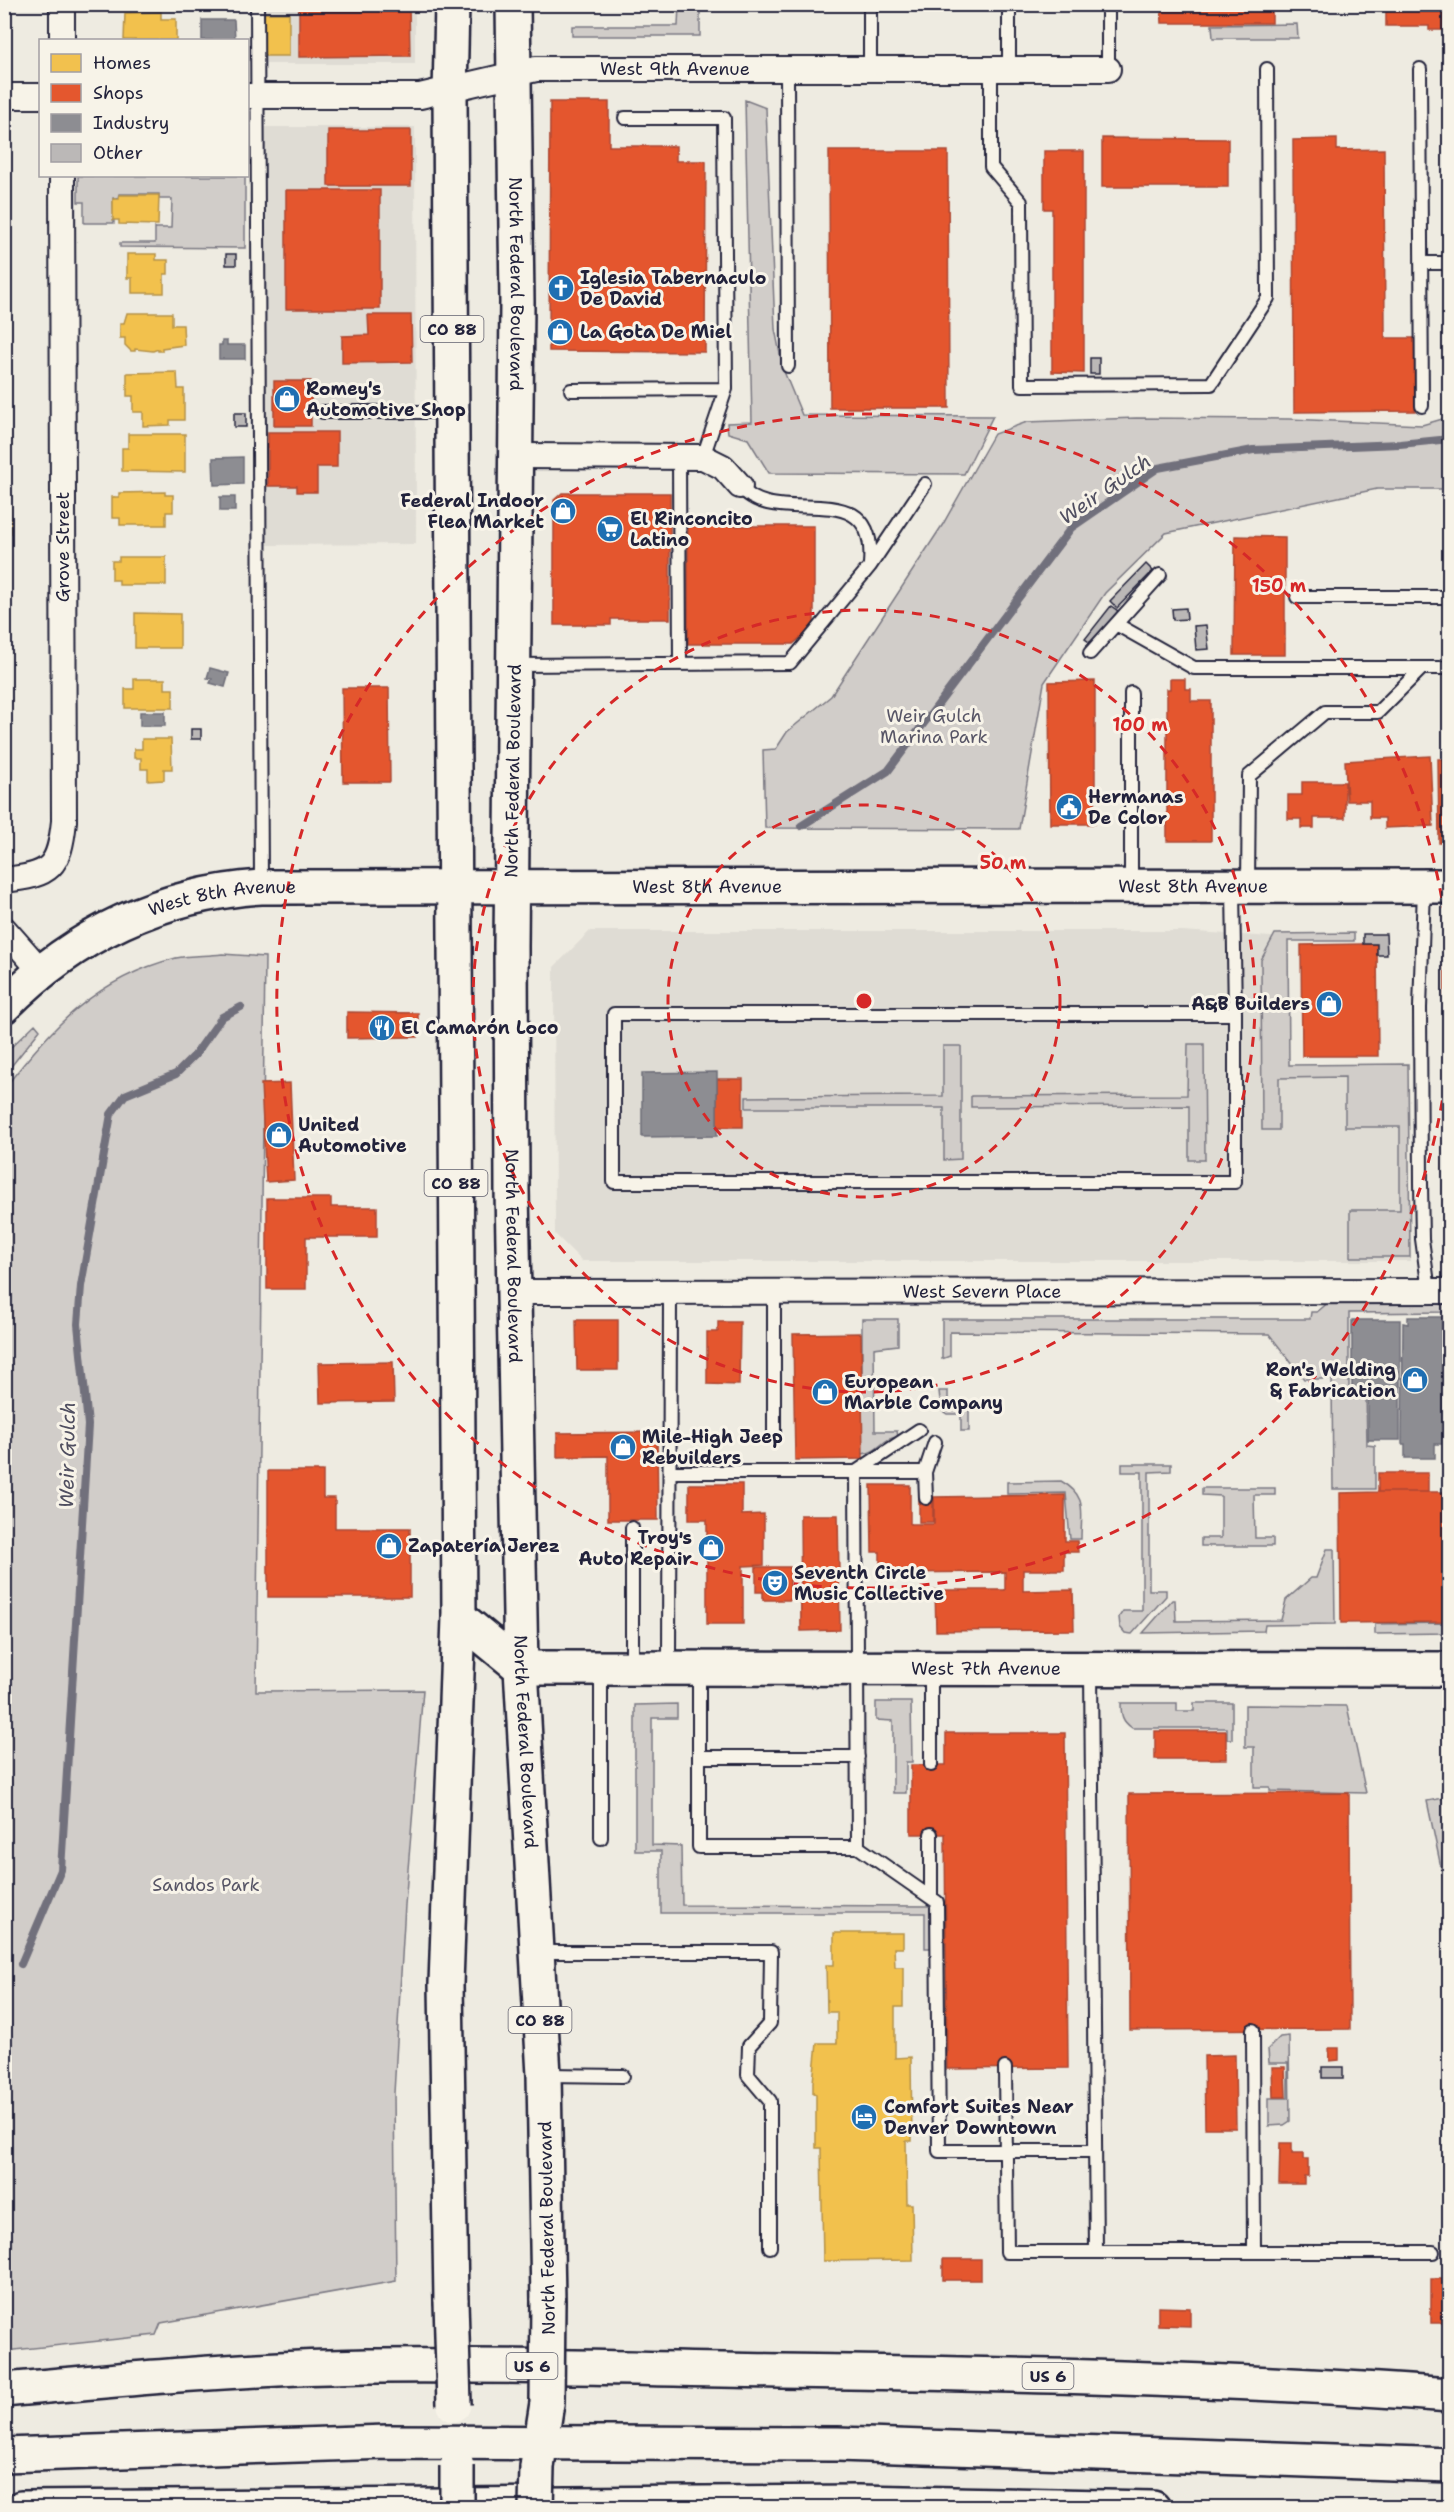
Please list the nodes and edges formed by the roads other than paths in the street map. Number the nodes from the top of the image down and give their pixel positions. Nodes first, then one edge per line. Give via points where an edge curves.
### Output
1 (62, 4) edge
2 (257, 4) edge
3 (452, 4) edge
4 (513, 4) edge
5 (870, 4) edge
6 (1009, 4) edge
7 (1108, 4) edge
8 (62, 39) edge
9 (787, 69) junction
10 (870, 69) junction
11 (1000, 69) junction
12 (1108, 69) joint
13 (1267, 69) dead end
14 (1420, 69) dead end
15 (515, 74) junction
16 (450, 90) junction
17 (4, 96) edge
18 (39, 96) edge
19 (252, 96) edge
20 (625, 118) dead end
21 (62, 177) edge
22 (1421, 263) junction
23 (1449, 263) edge
24 (788, 366) dead end
25 (726, 389) junction
26 (571, 390) dead end
27 (1422, 406) dead end
28 (323, 412) dead end
29 (453, 412) junction
30 (680, 455) junction
31 (516, 456) junction
32 (703, 458) junction
33 (925, 484) dead end
34 (740, 486) joint
35 (870, 566) junction
36 (1160, 575) dead end
37 (1297, 597) dead end
38 (1449, 597) edge
39 (1116, 624) junction
40 (1090, 653) dead end
41 (681, 664) junction
42 (514, 665) junction
43 (1422, 668) junction
44 (1449, 668) edge
45 (1131, 693) dead end
46 (4, 880) edge
47 (1437, 886) edge
48 (261, 887) junction
49 (455, 887) junction
50 (512, 887) junction
51 (1131, 887) junction
52 (1241, 887) junction
53 (4, 929) edge
54 (41, 971) junction
55 (4, 1006) edge
56 (1235, 1014) junction
57 (1439, 1291) edge
58 (670, 1292) junction
59 (774, 1292) junction
60 (514, 1293) junction
61 (919, 1430) dead end
62 (774, 1434) dead end
63 (935, 1442) dead end
64 (670, 1472) junction
65 (856, 1472) junction
66 (925, 1472) junction
67 (926, 1498) dead end
68 (632, 1528) dead end
69 (459, 1617) junction
70 (521, 1668) junction
71 (617, 1669) junction
72 (684, 1669) junction
73 (859, 1669) junction
74 (931, 1669) junction
75 (1091, 1669) junction
76 (1449, 1669) edge
77 (699, 1756) junction
78 (858, 1756) junction
79 (931, 1765) dead end
80 (931, 1834) dead end
81 (601, 1838) dead end
82 (858, 1847) junction
83 (931, 1898) junction
84 (536, 1952) junction
85 (1253, 2030) dead end
86 (1005, 2068) dead end
87 (544, 2075) junction
88 (623, 2076) dead end
89 (1006, 2151) junction
90 (1095, 2151) junction
91 (770, 2247) dead end
92 (1096, 2252) junction
93 (1254, 2252) junction
94 (1433, 2252) dead end
95 (4, 2390) edge
96 (1449, 2395) edge
97 (456, 2442) junction
98 (541, 2443) junction
99 (4, 2455) edge
100 (1449, 2464) edge
101 (21, 2508) edge
102 (457, 2508) edge
103 (536, 2508) edge
104 (1153, 2508) edge

1 - 8 street
2 - 19 lane
3 - 16 main road, CO 88
4 - 15 main road, North Federal Boulevard
5 - 10 lane
6 - 11 lane
7 - 12 lane
9 - 10 street, West 9th Avenue
9 - 15 street, West 9th Avenue via 536,69
9 - 24 lane
10 - 11 street, West 9th Avenue
11 - 12 street, West 9th Avenue
11 - 13 lane via 991,167 1021,202 1022,385 1211,384 1268,298
14 - 22 lane
15 - 16 street, West 9th Avenue
15 - 31 main road, North Federal Boulevard
16 - 19 street, West 9th Avenue via 420,96
16 - 29 main road, CO 88
17 - 18 street
19 - 48 lane
20 - 25 lane via 724,118
21 - 46 street, Grove Street via 64,821 61,846 52,866 32,878
22 - 23 lane
22 - 27 lane
25 - 26 lane
25 - 32 lane
28 - 29 lane
29 - 49 main road, CO 88
30 - 31 street
30 - 32 street
30 - 41 lane
31 - 42 main road, North Federal Boulevard
32 - 34 street via 723,467
33 - 35 lane
34 - 35 lane via 755,501 840,508 857,517 869,542
35 - 41 lane via 790,663
36 - 39 lane
37 - 38 lane
39 - 40 lane
39 - 43 lane via 1194,668
41 - 42 lane
42 - 50 main road, North Federal Boulevard
43 - 44 lane
43 - 52 lane via 1378,712 1325,712 1249,776
45 - 51 lane
47 - 52 main road, West 8th Avenue
47 - 57 lane via 1420,1008 1422,1239
48 - 49 main road, West 8th Avenue
48 - 54 main road, West 8th Avenue via 230,889 169,902 111,928
49 - 50 main road, West 8th Avenue
49 - 69 main road, CO 88
50 - 51 main road, West 8th Avenue
50 - 60 main road, North Federal Boulevard
51 - 52 main road, West 8th Avenue
52 - 56 lane
53 - 54 street
54 - 55 main road, West 8th Avenue
56 - 56 lane via 614,1014 614,1182 1235,1182
57 - 59 street, West Severn Place
58 - 59 street, West Severn Place
58 - 60 street, West Severn Place
58 - 64 lane
59 - 62 lane
60 - 70 main road, North Federal Boulevard
61 - 65 lane
63 - 66 lane
64 - 65 lane
64 - 72 lane
65 - 66 lane
65 - 73 lane
66 - 67 lane
68 - 71 lane
69 - 70 main road
69 - 97 main road, CO 88, bridge via 446,1984
70 - 71 main road, West 7th Avenue
70 - 84 main road, North Federal Boulevard / CO 88
71 - 72 main road, West 7th Avenue
71 - 81 lane
72 - 73 main road, West 7th Avenue
72 - 77 lane
73 - 74 main road, West 7th Avenue
73 - 78 lane
74 - 75 main road, West 7th Avenue
74 - 79 lane
75 - 76 main road, West 7th Avenue
75 - 90 lane
77 - 78 lane
77 - 82 lane via 699,1847
78 - 82 lane
80 - 83 lane
82 - 83 lane
83 - 89 lane via 937,1902 939,2151
84 - 87 main road, North Federal Boulevard / CO 88
84 - 91 lane via 771,1952 770,2023 749,2046 748,2074 770,2101
85 - 93 lane
86 - 89 lane
87 - 88 lane
87 - 98 main road, North Federal Boulevard / CO 88, bridge via 549,2392
89 - 90 lane
89 - 92 lane via 1007,2252
90 - 92 lane
92 - 93 lane
93 - 94 lane
95 - 96 main road, US 6 via 187,2374 363,2366 497,2366 1087,2377 1312,2385
97 - 98 main road
97 - 99 main road
97 - 102 main road, CO 88, bridge
98 - 100 main road via 838,2444
98 - 103 main road, North Federal Boulevard / CO 88, bridge
101 - 104 main road via 858,2502

